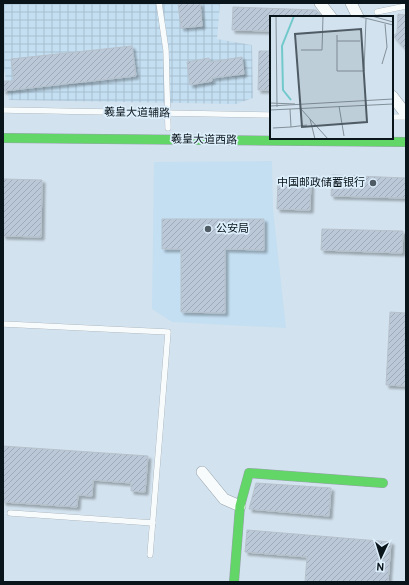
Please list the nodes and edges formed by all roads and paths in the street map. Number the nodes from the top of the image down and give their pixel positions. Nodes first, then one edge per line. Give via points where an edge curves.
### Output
1 (160, 3) edge
2 (320, 3) edge
3 (351, 3) edge
4 (406, 6) edge
5 (377, 12) dead end
6 (330, 16) edge
7 (358, 16) edge
8 (393, 97) edge
9 (3, 110) edge
10 (167, 113) junction
11 (270, 115) edge
12 (406, 116) edge
13 (393, 117) edge
14 (168, 128) dead end
15 (3, 138) edge
16 (406, 142) edge
17 (3, 324) edge
18 (202, 472) dead end
19 (383, 483) dead end
20 (240, 506) junction
21 (10, 513) dead end
22 (153, 523) junction
23 (150, 555) dead end
24 (234, 582) edge

1 - 10 lane via 166,50
2 - 6 street
3 - 7 street
4 - 5 lane
8 - 12 street
9 - 10 lane, 羲皇大道辅路
10 - 11 lane, 羲皇大道辅路
10 - 14 lane
12 - 13 lane
15 - 16 main road, 羲皇大道西路
17 - 22 lane via 168,332
18 - 20 street via 224,499
19 - 20 main road via 249,473
20 - 24 main road
21 - 22 lane
22 - 23 lane

